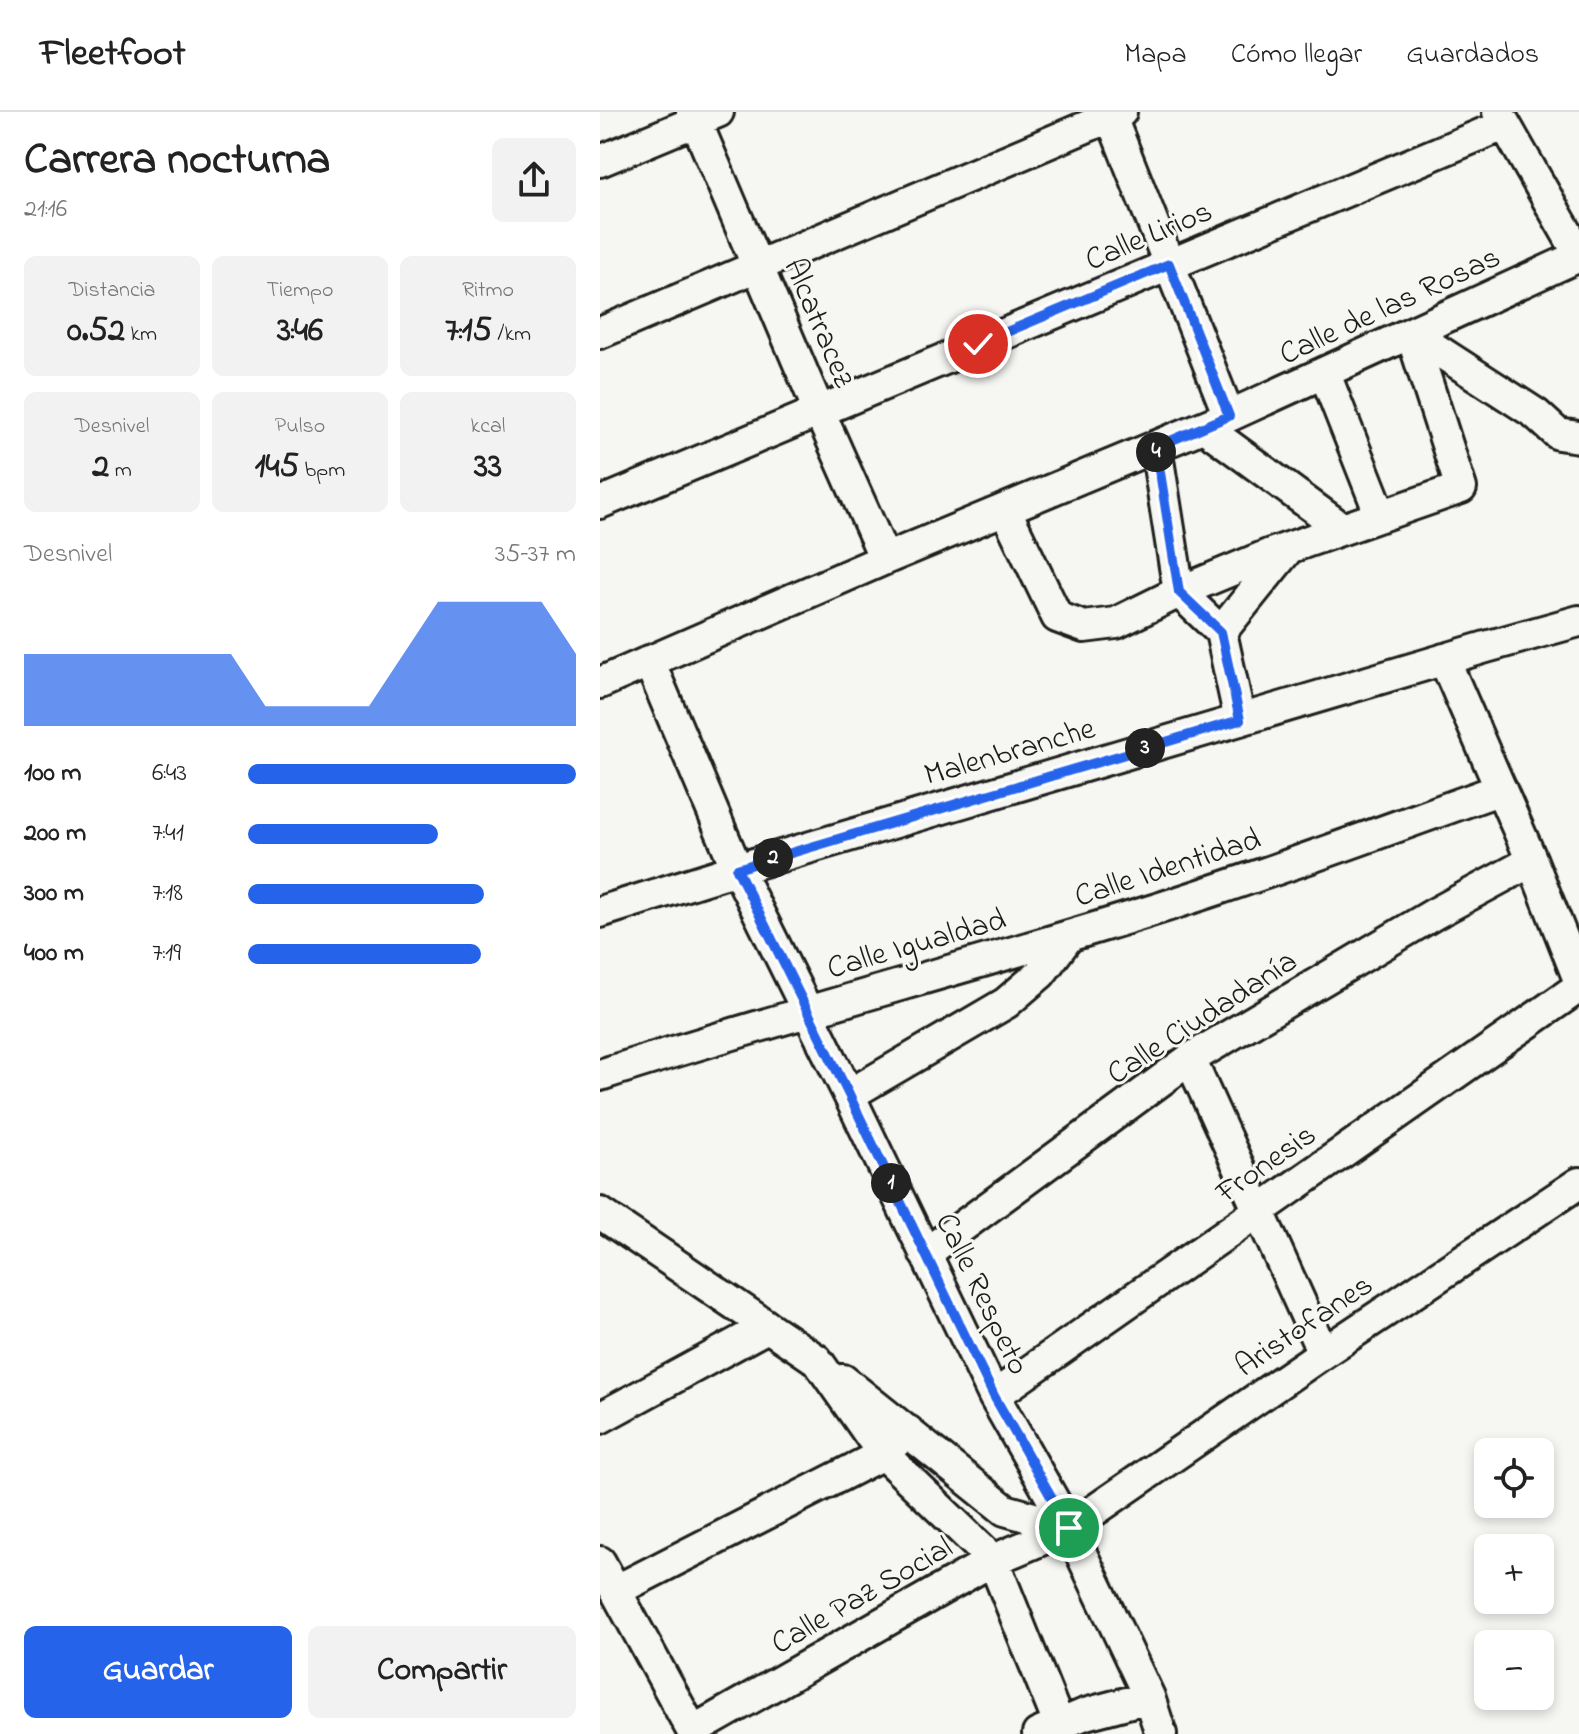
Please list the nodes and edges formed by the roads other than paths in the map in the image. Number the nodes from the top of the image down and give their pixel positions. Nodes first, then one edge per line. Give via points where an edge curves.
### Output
1 (1113, 114) edge
2 (702, 115) edge
3 (1503, 116) edge
4 (600, 161) edge
5 (1579, 255) edge
6 (1169, 264) junction
7 (758, 266) junction
8 (600, 333) edge
9 (1411, 333) junction
10 (1325, 374) junction
11 (819, 411) junction
12 (1217, 422) junction
13 (1579, 437) edge
14 (1156, 447) junction
15 (600, 503) edge
16 (1005, 509) junction
17 (1381, 516) junction
18 (1343, 529) junction
19 (1289, 548) junction
20 (885, 559) junction
21 (1179, 592) junction
22 (1579, 621) edge
23 (1221, 632) junction
24 (1444, 659) junction
25 (649, 661) junction
26 (600, 683) edge
27 (1240, 720) junction
28 (1501, 789) junction
29 (1532, 861) junction
30 (737, 869) junction
31 (600, 912) edge
32 (1069, 936) junction
33 (1579, 980) edge
34 (1579, 987) edge
35 (807, 1011) junction
36 (1190, 1059) junction
37 (600, 1075) edge
38 (849, 1095) junction
39 (1579, 1183) edge
40 (1259, 1210) junction
41 (604, 1222) edge
42 (925, 1254) junction
43 (767, 1327) junction
44 (1323, 1353) junction
45 (817, 1360) junction
46 (994, 1396) junction
47 (600, 1418) edge
48 (908, 1431) junction
49 (883, 1454) junction
50 (1069, 1528) junction
51 (993, 1560) junction
52 (600, 1562) edge
53 (617, 1590) junction
54 (1149, 1697) junction
55 (1049, 1729) edge
56 (694, 1733) edge
57 (1161, 1734) edge

1 - 6 street
1 - 7 street
2 - 4 street
2 - 7 street, Alcatracez
3 - 5 street
3 - 6 street, Calle Lirios
5 - 9 street, Calle de las Rosas
6 - 11 street, Calle Lirios
6 - 12 street
7 - 8 street
7 - 11 street, Alcatracez
9 - 10 street, Calle de las Rosas
9 - 13 street via 1536,414 1558,434
9 - 17 street via 1461,488
10 - 12 street, Calle de las Rosas
10 - 17 street
11 - 15 street, Calle Lirios
11 - 20 street, Alcatracez
12 - 14 street
12 - 18 street
14 - 16 street
14 - 21 street
16 - 20 street
16 - 21 street via 1057,617 1084,627 1116,623
17 - 18 street
18 - 19 street
19 - 21 street
19 - 23 street
20 - 25 street
21 - 23 street
22 - 24 street, Malenbranche
23 - 27 street
24 - 27 street, Malenbranche
24 - 28 street
25 - 26 street
25 - 30 street, Calle Respeto
27 - 30 street, Malenbranche
28 - 29 street
28 - 32 street, Calle Identidad via 1252,878
29 - 33 street
29 - 36 street, Calle Ciudadanía
30 - 31 street, Malenbranche
30 - 35 street, Calle Respeto
32 - 35 street, Calle Igualdad
32 - 38 street, Calle Identidad via 1041,973 1006,1003
34 - 40 street, Fronesis
35 - 37 street, Calle Igualdad
35 - 38 street, Calle Respeto
36 - 40 street
36 - 42 street, Calle Ciudadanía
38 - 42 street, Calle Respeto
39 - 44 street, Aristofanes
40 - 44 street
40 - 46 street, Fronesis
41 - 43 street
42 - 46 street, Calle Respeto
43 - 45 street
43 - 47 street
44 - 50 street, Aristofanes
45 - 48 street
45 - 49 street
46 - 50 street, Calle Respeto
48 - 49 street
48 - 50 street via 1005,1510
49 - 51 street
49 - 53 street
50 - 51 street, Calle Paz Social
50 - 54 street, Calle Respeto
51 - 55 street
51 - 56 street, Calle Paz Social
52 - 53 street
53 - 56 street
54 - 55 street
54 - 57 street, Calle Respeto

